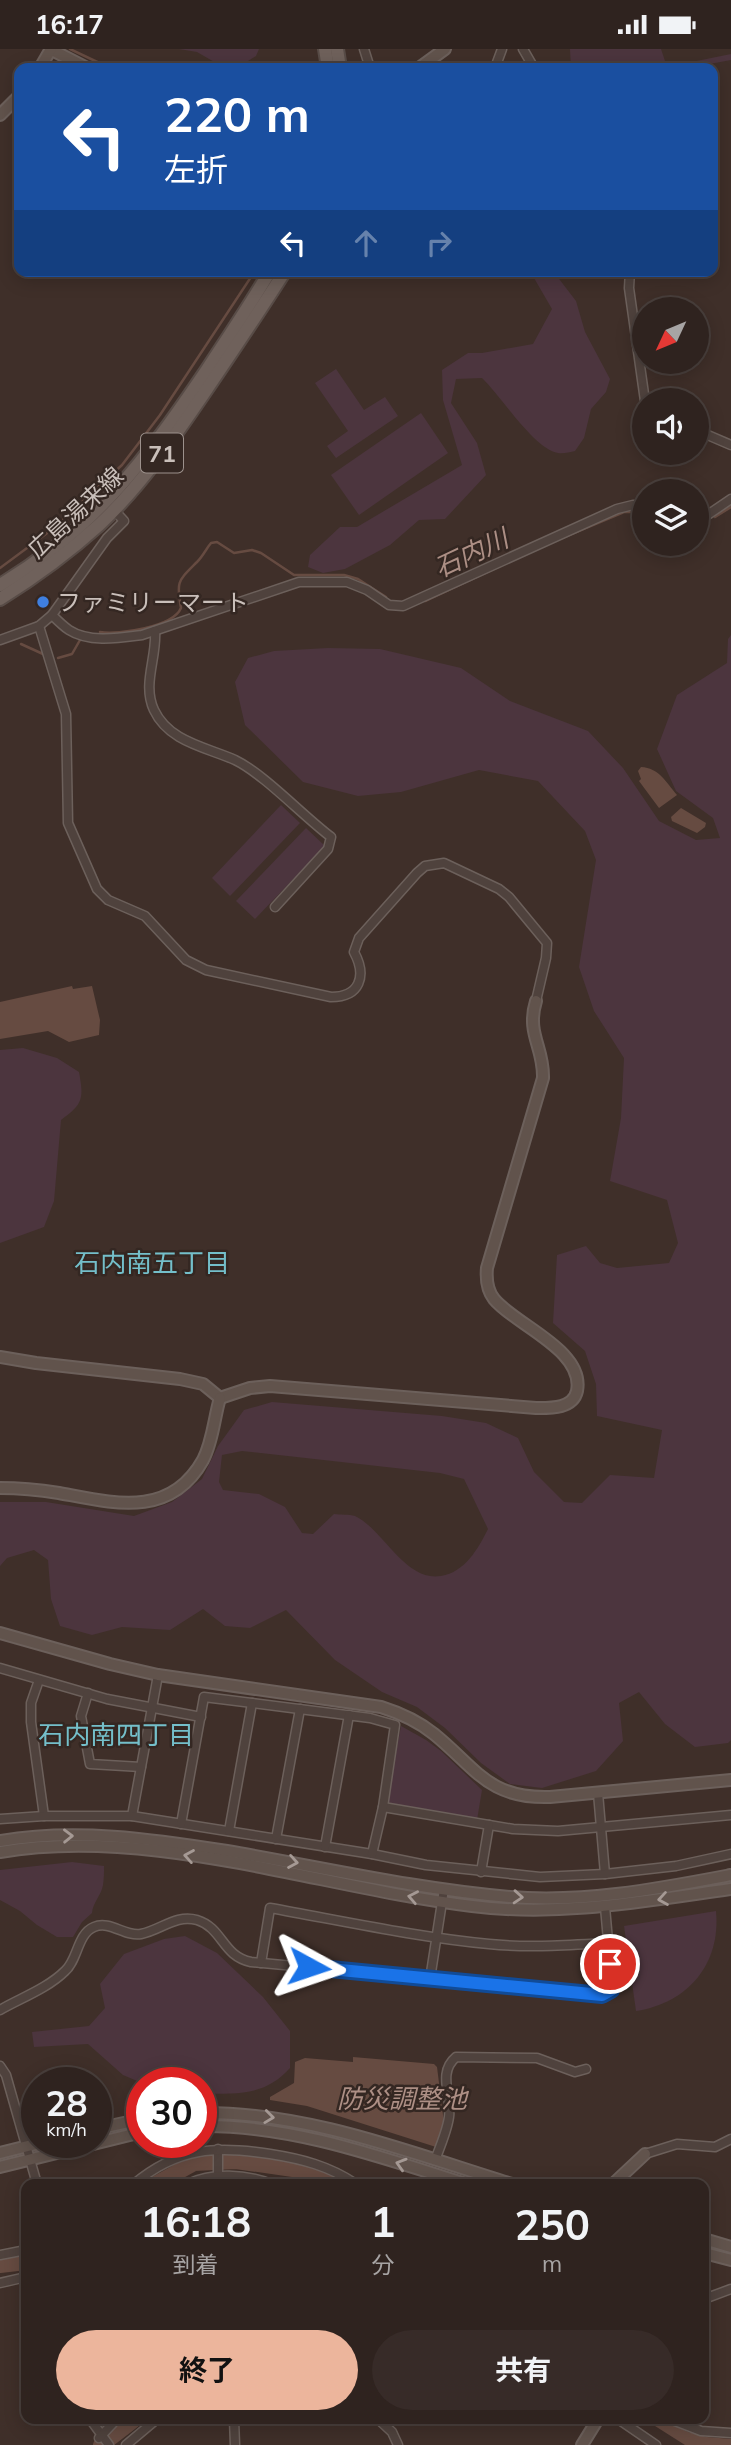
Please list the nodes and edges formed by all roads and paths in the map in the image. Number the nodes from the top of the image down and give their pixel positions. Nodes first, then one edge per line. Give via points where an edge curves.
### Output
1 (50, 49) edge
2 (445, 49) edge
3 (77, 63) edge
4 (426, 63) edge
5 (14, 101) edge
6 (0, 115) edge
7 (266, 277) edge
8 (281, 277) edge
9 (630, 277) edge
10 (643, 388) edge
11 (709, 436) edge
12 (731, 445) edge
13 (731, 499) edge
14 (632, 505) edge
15 (114, 510) junction
16 (709, 514) edge
17 (0, 585) edge
18 (0, 599) edge
19 (52, 615) junction
20 (39, 626) junction
21 (155, 631) junction
22 (0, 640) edge
23 (275, 907) dead end
24 (536, 1001) joint
25 (0, 1357) edge
26 (220, 1398) junction
27 (0, 1488) edge
28 (0, 1633) edge
29 (0, 1668) edge
30 (158, 1675) junction
31 (39, 1680) junction
32 (88, 1693) junction
33 (252, 1703) junction
34 (152, 1708) junction
35 (300, 1709) junction
36 (349, 1715) junction
37 (201, 1717) junction
38 (141, 1767) junction
39 (731, 1780) edge
40 (598, 1793) junction
41 (383, 1807) junction
42 (731, 1815) edge
43 (44, 1816) junction
44 (132, 1816) junction
45 (0, 1819) edge
46 (181, 1824) junction
47 (489, 1825) junction
48 (601, 1827) junction
49 (229, 1832) junction
50 (276, 1839) junction
51 (0, 1841) edge
52 (325, 1847) junction
53 (0, 1851) edge
54 (372, 1854) junction
55 (731, 1854) edge
56 (481, 1872) junction
57 (605, 1874) junction
58 (731, 1875) edge
59 (444, 1889) junction
60 (731, 1889) edge
61 (442, 1902) junction
62 (605, 1907) junction
63 (436, 1937) junction
64 (608, 1944) junction
65 (261, 1963) junction
66 (430, 1979) junction
67 (0, 2010) edge
68 (0, 2066) edge
69 (586, 2069) dead end
70 (217, 2113) edge
71 (217, 2127) edge
72 (21, 2128) edge
73 (126, 2136) edge
74 (731, 2139) edge
75 (21, 2147) edge
76 (218, 2150) junction
77 (0, 2153) edge
78 (645, 2154) joint
79 (30, 2160) junction
80 (435, 2160) junction
81 (0, 2167) edge
82 (218, 2176) junction
83 (36, 2179) edge
84 (141, 2179) edge
85 (207, 2179) edge
86 (249, 2179) edge
87 (348, 2179) edge
88 (449, 2179) edge
89 (496, 2179) edge
90 (618, 2179) edge
91 (709, 2240) edge
92 (731, 2247) edge
93 (21, 2251) edge
94 (709, 2254) edge
95 (0, 2255) edge
96 (731, 2260) edge
97 (21, 2278) edge
98 (0, 2283) edge
99 (731, 2289) edge
100 (709, 2297) edge
101 (93, 2424) edge
102 (113, 2424) edge
103 (151, 2424) edge
104 (234, 2424) edge
105 (384, 2424) edge
106 (595, 2424) edge
107 (625, 2424) edge
108 (683, 2424) edge
109 (731, 2433) edge
110 (100, 2438) junction
111 (108, 2445) edge
112 (126, 2445) edge
113 (235, 2445) edge
114 (398, 2445) edge
115 (582, 2445) edge
116 (656, 2445) edge

1 - 3 street
2 - 4 street
5 - 6 street
7 - 17 main road, 広島湯来線 / 71 via 132,474 60,545
8 - 15 main road, 広島湯来線 / 71 via 175,435
9 - 10 street
11 - 12 street
13 - 16 street
14 - 21 street via 402,606 389,605 347,582 299,582
15 - 18 main road, 広島湯来線 / 71 via 37,576
15 - 19 street via 124,521
19 - 20 street
19 - 21 street via 69,630 95,637 125,638
20 - 22 street
20 - 24 street via 66,713 68,823 97,889 108,901 145,916 187,960 206,970 331,997 345,996 361,976 354,952 359,938 417,873 425,866 444,863 499,889 541,933 547,943 546,958
21 - 23 street via 149,678 159,719 188,741 246,766 331,837 328,849
24 - 26 street via 532,1028 543,1078 487,1268 487,1284 496,1301 571,1363 577,1376 573,1399 553,1408 536,1408 270,1386
25 - 26 street via 180,1379 203,1384
26 - 27 street via 208,1447 197,1469 181,1486 160,1498 125,1504
28 - 30 street
29 - 31 street
30 - 34 street
30 - 40 street via 381,1707 432,1732 479,1777 501,1789 537,1798
31 - 32 street
31 - 43 street via 31,1723
32 - 34 street
32 - 38 street via 81,1716 90,1764
33 - 35 street
33 - 37 street via 204,1697
33 - 49 street
34 - 37 street
34 - 38 street
35 - 36 street
35 - 50 street
36 - 41 street via 395,1725
36 - 52 street
37 - 46 street
38 - 44 street
39 - 40 street
40 - 48 street
41 - 47 street
41 - 54 street
42 - 48 street
43 - 44 street
43 - 45 street
44 - 46 street
46 - 49 street
47 - 48 street via 558,1831
47 - 56 street
48 - 57 street
49 - 50 street
50 - 52 street
51 -> 59 street via 48,1836 131,1837
52 - 54 street
61 -> 53 street via 173,1853 85,1846
54 - 56 street
55 - 57 street
56 - 57 street via 540,1877
59 -> 58 street via 539,1899 589,1898
59 - 61 street
60 -> 62 street
61 - 62 street via 505,1909
61 - 63 street
62 - 64 street
63 - 64 street via 545,1947
63 - 65 street via 270,1908
63 - 66 street
64 - 66 street via 612,1985 608,1994
65 - 66 street
65 - 67 street via 235,1957 215,1932 198,1920 177,1920 140,1934 102,1925 87,1931 64,1972
68 - 72 street
69 - 80 street via 575,2072 543,2059 456,2057 447,2069 449,2115
70 -> 80 street via 309,2123
88 -> 71 street via 306,2137
73 - 79 street
74 - 78 street via 715,2147 677,2144
75 - 77 street
76 - 82 street
76 - 84 street via 177,2158
76 - 87 street via 310,2162
78 - 90 street
79 - 81 street
79 - 83 street
80 - 89 street
82 - 85 street
82 - 86 street
91 - 92 street
93 - 95 street
94 - 96 street
97 - 98 street
99 - 100 street
101 - 110 street
102 - 110 street
103 - 112 street
104 - 113 street
105 - 114 street
106 - 115 street
107 - 116 street
108 - 109 street via 701,2431
110 - 111 street

